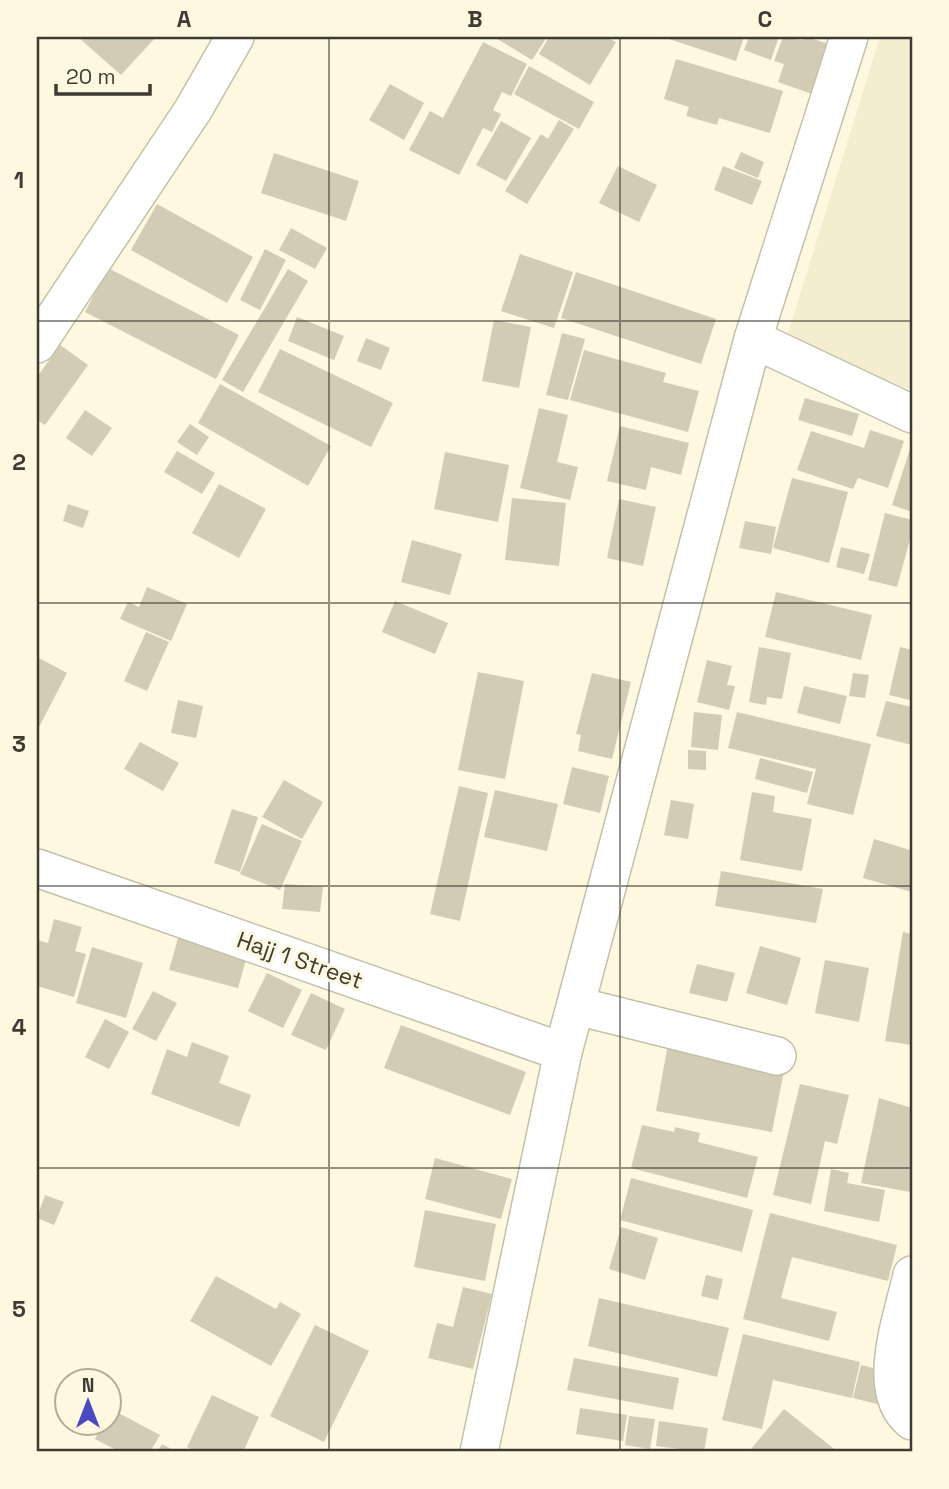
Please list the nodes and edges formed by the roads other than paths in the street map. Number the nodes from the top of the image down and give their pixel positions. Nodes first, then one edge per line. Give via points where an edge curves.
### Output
1 (235, 37) edge
2 (849, 37) edge
3 (753, 339) junction
4 (37, 344) edge
5 (912, 414) edge
6 (37, 867) edge
7 (577, 1006) junction
8 (563, 1052) junction
9 (776, 1056) dead end
10 (912, 1275) edge
11 (912, 1421) edge
12 (479, 1452) edge

1 - 4 street via 193,110
2 - 3 street
3 - 5 street
3 - 7 street
6 - 8 street, Hajj 1 Street
7 - 8 street
7 - 9 street
8 - 12 street
10 - 11 street via 892,1372 897,1404

